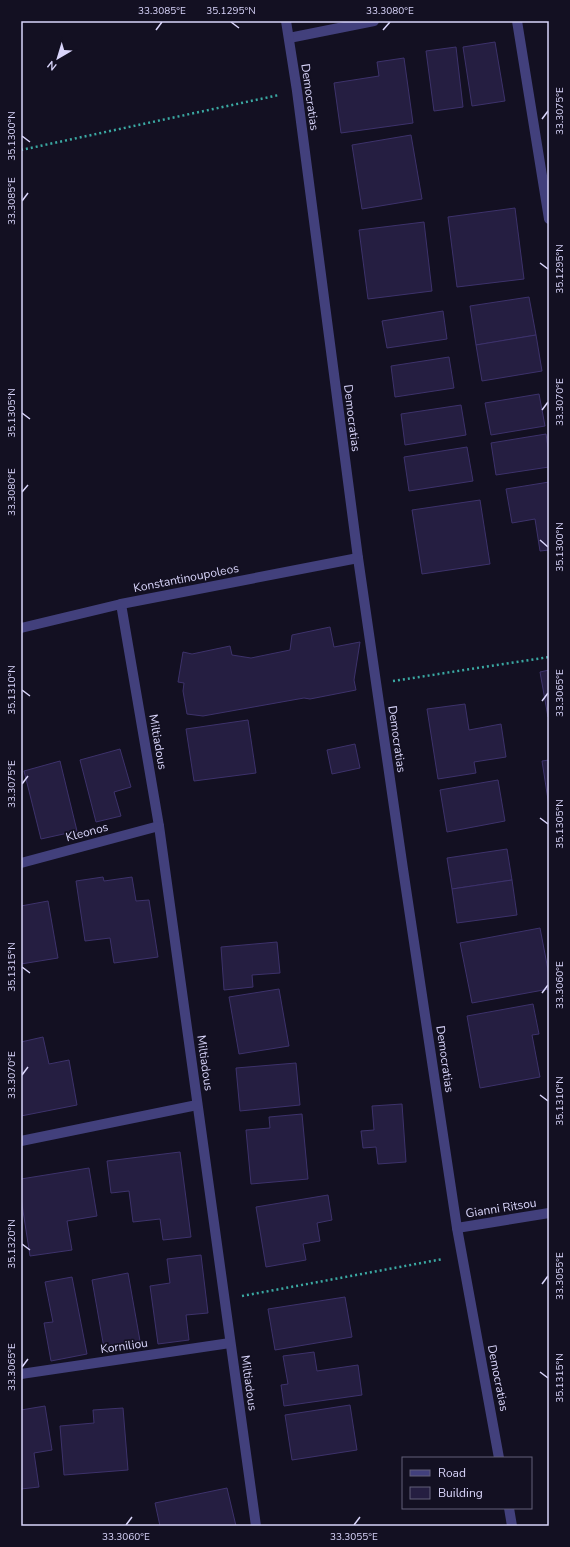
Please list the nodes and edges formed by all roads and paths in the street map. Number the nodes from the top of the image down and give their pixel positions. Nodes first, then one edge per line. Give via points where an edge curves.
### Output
1 (286, 21) edge
2 (374, 21) edge
3 (517, 21) edge
4 (289, 38) junction
5 (297, 91) junction
6 (21, 150) edge
7 (549, 218) edge
8 (358, 558) junction
9 (121, 604) junction
10 (21, 628) edge
11 (549, 657) edge
12 (376, 683) junction
13 (159, 826) junction
14 (21, 863) edge
15 (197, 1105) junction
16 (21, 1141) edge
17 (549, 1213) edge
18 (457, 1228) junction
19 (462, 1256) junction
20 (224, 1299) junction
21 (230, 1343) junction
22 (21, 1374) edge
23 (499, 1457) edge
24 (509, 1509) edge
25 (256, 1526) edge
26 (512, 1526) edge

1 - 4 street, Democratias
2 - 4 street
3 - 7 street
4 - 5 street, Democratias
5 - 6 path
5 - 8 street, Democratias
8 - 9 street, Konstantinoupoleos
8 - 12 street, Democratias
9 - 10 street, Konstantinoupoleos
9 - 13 street, Miltiadous
11 - 12 path
12 - 18 street, Democratias
13 - 14 street, Kleonos
13 - 15 street, Miltiadous
15 - 16 street
15 - 20 street, Miltiadous
17 - 18 street, Gianni Ritsou
18 - 19 street, Democratias
19 - 20 path
19 - 23 street, Democratias
20 - 21 street, Miltiadous
21 - 22 street, Korniliou
21 - 25 street, Miltiadous
24 - 26 street

